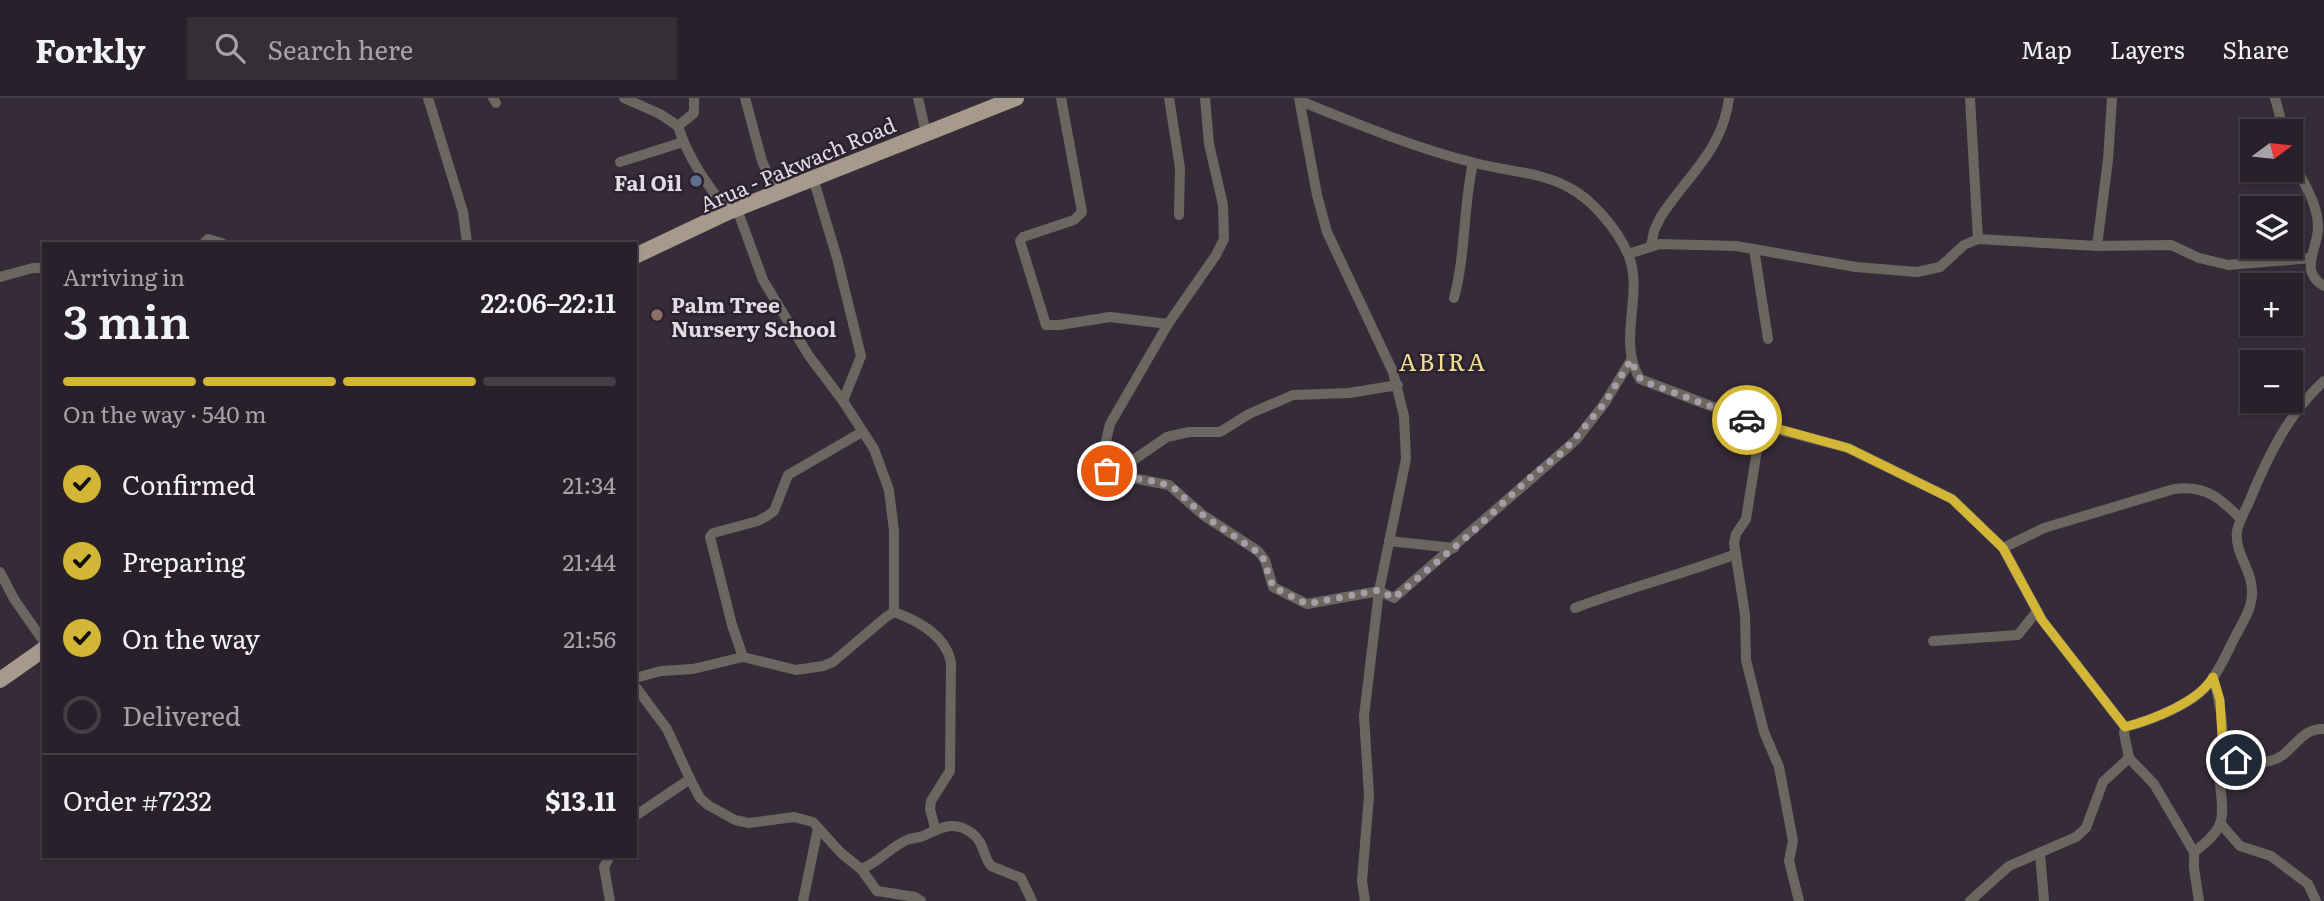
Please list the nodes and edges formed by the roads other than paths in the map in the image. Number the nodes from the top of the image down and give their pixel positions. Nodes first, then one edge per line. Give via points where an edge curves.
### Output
1 (428, 98) edge
2 (624, 98) edge
3 (694, 98) edge
4 (745, 98) edge
5 (918, 98) edge
6 (1016, 98) edge
7 (1061, 98) edge
8 (1169, 98) edge
9 (1205, 98) edge
10 (1729, 98) edge
11 (1970, 98) edge
12 (2112, 98) edge
13 (2275, 98) edge
14 (1299, 100) edge
15 (2281, 119) edge
16 (678, 126) junction
17 (926, 132) junction
18 (683, 142) junction
19 (620, 162) dead end
20 (1474, 163) junction
21 (813, 178) junction
22 (2303, 181) edge
23 (776, 193) junction
24 (733, 210) junction
25 (1179, 215) dead end
26 (1978, 239) junction
27 (467, 242) edge
28 (1651, 246) junction
29 (2097, 246) junction
30 (1754, 249) junction
31 (1628, 254) junction
32 (637, 255) edge
33 (2311, 258) junction
34 (42, 268) edge
35 (0, 277) edge
36 (2324, 286) edge
37 (1454, 298) dead end
38 (1168, 324) junction
39 (1768, 339) dead end
40 (1631, 360) junction
41 (2324, 381) edge
42 (1398, 385) junction
43 (844, 401) junction
44 (1761, 425) junction
45 (862, 432) junction
46 (1123, 467) junction
47 (2241, 519) junction
48 (1389, 541) junction
49 (1454, 548) junction
50 (2003, 548) junction
51 (1736, 554) junction
52 (0, 572) edge
53 (1379, 590) junction
54 (1574, 608) dead end
55 (2037, 611) junction
56 (894, 612) junction
57 (42, 639) edge
58 (1933, 641) dead end
59 (42, 650) edge
60 (743, 657) junction
61 (637, 677) edge
62 (2213, 677) junction
63 (0, 680) edge
64 (637, 690) edge
65 (2125, 727) junction
66 (2324, 729) edge
67 (2223, 755) junction
68 (2129, 758) junction
69 (690, 779) junction
70 (637, 815) edge
71 (2220, 823) junction
72 (818, 828) junction
73 (935, 828) junction
74 (2194, 852) junction
75 (2040, 853) junction
76 (609, 858) edge
77 (861, 869) junction
78 (610, 901) edge
79 (803, 901) edge
80 (922, 901) edge
81 (1032, 901) edge
82 (1364, 901) edge
83 (1799, 901) edge
84 (1969, 901) edge
85 (2044, 901) edge
86 (2199, 901) edge
87 (2316, 901) edge

1 - 27 street via 466,222
2 - 16 street
3 - 16 street via 694,113
4 - 23 street via 762,162
5 - 17 street
6 - 17 main road, Arua - Pakwach Road
7 - 38 street via 1082,212 1074,220 1020,240 1046,325 1110,317
8 - 25 street via 1180,168
9 - 38 street via 1225,232 1216,255
10 - 28 street via 1716,143 1660,218
11 - 26 street
12 - 29 street
13 - 15 street
14 - 20 street via 1388,136
14 - 42 street via 1327,232
16 - 18 street
17 - 21 main road, Arua - Pakwach Road
18 - 19 street
18 - 24 street via 702,177
20 - 31 street via 1569,187 1598,212
20 - 37 street
21 - 23 main road, Arua - Pakwach Road
21 - 43 street via 861,356
22 - 33 street via 2317,217 2318,235
23 - 24 main road, Arua - Pakwach Road
24 - 32 main road, Arua - Pakwach Road
24 - 43 street via 763,280 809,356
26 - 29 street
26 - 30 street via 1940,267 1917,272 1856,267
28 - 30 street
28 - 31 street
29 - 33 street via 2171,245 2228,265
30 - 39 street
31 - 40 street via 1633,279
33 - 36 street via 2313,277
34 - 35 street
38 - 46 street via 1108,432 1107,471
40 - 44 street via 1643,381
40 - 49 street via 1576,440
41 - 47 street via 2280,435
42 - 46 street via 1293,395 1220,432 1167,437
42 - 48 street via 1406,459
43 - 45 street
44 - 50 street via 1848,448 1935,489 1965,509
44 - 51 street via 1746,519 1735,535
45 - 56 street via 874,449 888,490 894,531
45 - 60 street via 788,475 774,511 767,516 710,537
46 - 53 street via 1132,478 1175,489 1203,515 1258,551 1272,586 1299,602
47 - 50 street via 2204,490 2190,487 2044,528
47 - 62 street via 2238,545 2251,580 2251,602
48 - 49 street
48 - 53 street
49 - 53 street via 1396,597
50 - 55 street
51 - 54 street
51 - 83 street via 1746,660 1764,732 1779,767 1793,841 1789,860
52 - 57 street
53 - 82 street via 1364,716 1368,795
55 - 58 street via 2018,635
55 - 65 street
56 - 60 street via 823,666 796,670
56 - 73 street via 937,634 951,662 950,771 931,801
59 - 63 main road
60 - 61 street
62 - 65 street via 2198,694
62 - 67 street via 2220,700
64 - 69 street via 667,729
65 - 68 street
66 - 67 street via 2308,732 2273,759 2255,763
67 - 71 street
68 - 74 street via 2154,783
68 - 75 street via 2103,782 2086,828
69 - 70 street
69 - 72 street via 708,805 735,820 760,823 794,817
71 - 74 street
71 - 87 street via 2240,846 2270,856 2308,884
72 - 77 street
72 - 79 street
73 - 77 street via 906,840
73 - 81 street via 953,826 972,833 991,866 1021,878
74 - 86 street
75 - 84 street via 2003,870
75 - 85 street
76 - 78 street via 604,867
77 - 80 street via 877,891

